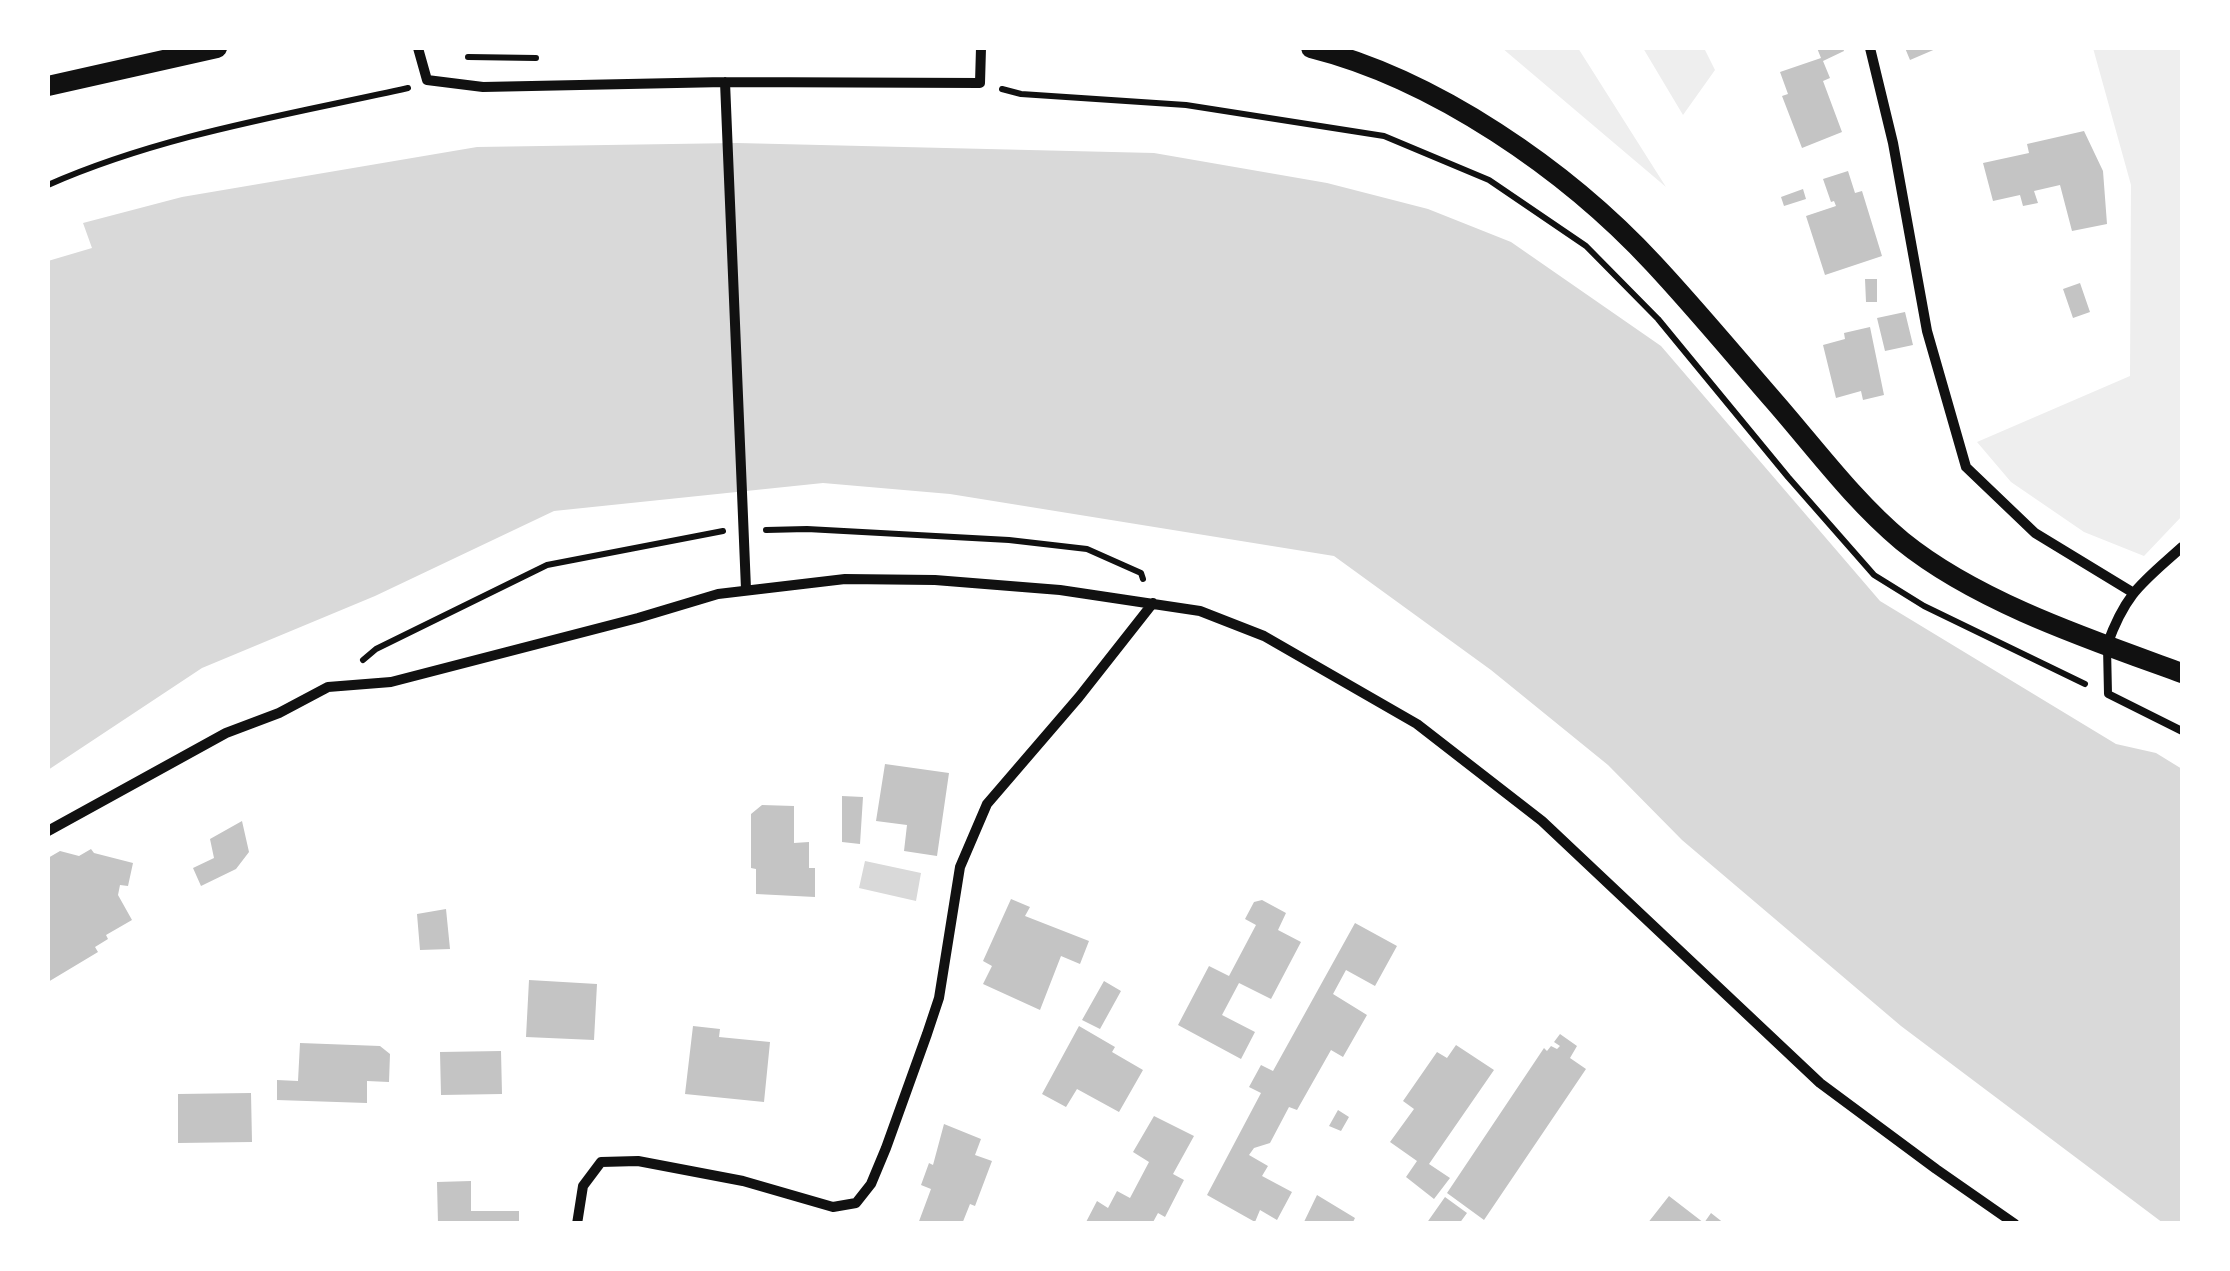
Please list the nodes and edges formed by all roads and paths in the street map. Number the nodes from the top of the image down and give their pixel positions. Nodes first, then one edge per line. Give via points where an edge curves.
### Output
1 (216, 48) edge
2 (418, 48) edge
3 (981, 48) edge
4 (1310, 48) edge
5 (1870, 48) edge
6 (427, 80) junction
7 (725, 82) junction
8 (980, 83) junction
9 (48, 86) edge
10 (48, 185) edge
11 (2182, 546) edge
12 (746, 590) junction
13 (2132, 592) junction
14 (1153, 603) junction
15 (2107, 646) junction
16 (2182, 673) edge
17 (2108, 694) junction
18 (2182, 732) edge
19 (48, 830) edge
20 (577, 1224) edge
21 (2015, 1224) edge

1 - 9 main road
2 - 6 street
3 - 8 street
4 - 15 main road via 1355,59 1428,94 1531,158 1652,261 1901,540 1956,580
5 - 13 street via 1928,330 1966,467 2035,533
6 - 7 street via 483,87
6 - 10 path via 98,162
7 - 8 street
7 - 12 street
8 - 17 path via 1022,94 1186,105 1384,136 1489,180 1586,246 1658,319 1874,575
11 - 13 street
12 - 14 street via 845,579 935,580
12 - 19 street via 391,682 328,687 226,733
13 - 15 street
14 - 20 street via 987,804 960,867 927,1034 871,1184 856,1203 833,1207 725,1178 601,1162 583,1186
14 - 21 street via 1264,636 1418,724 1542,822 1820,1083
15 - 16 main road
15 - 17 lane
17 - 18 lane

